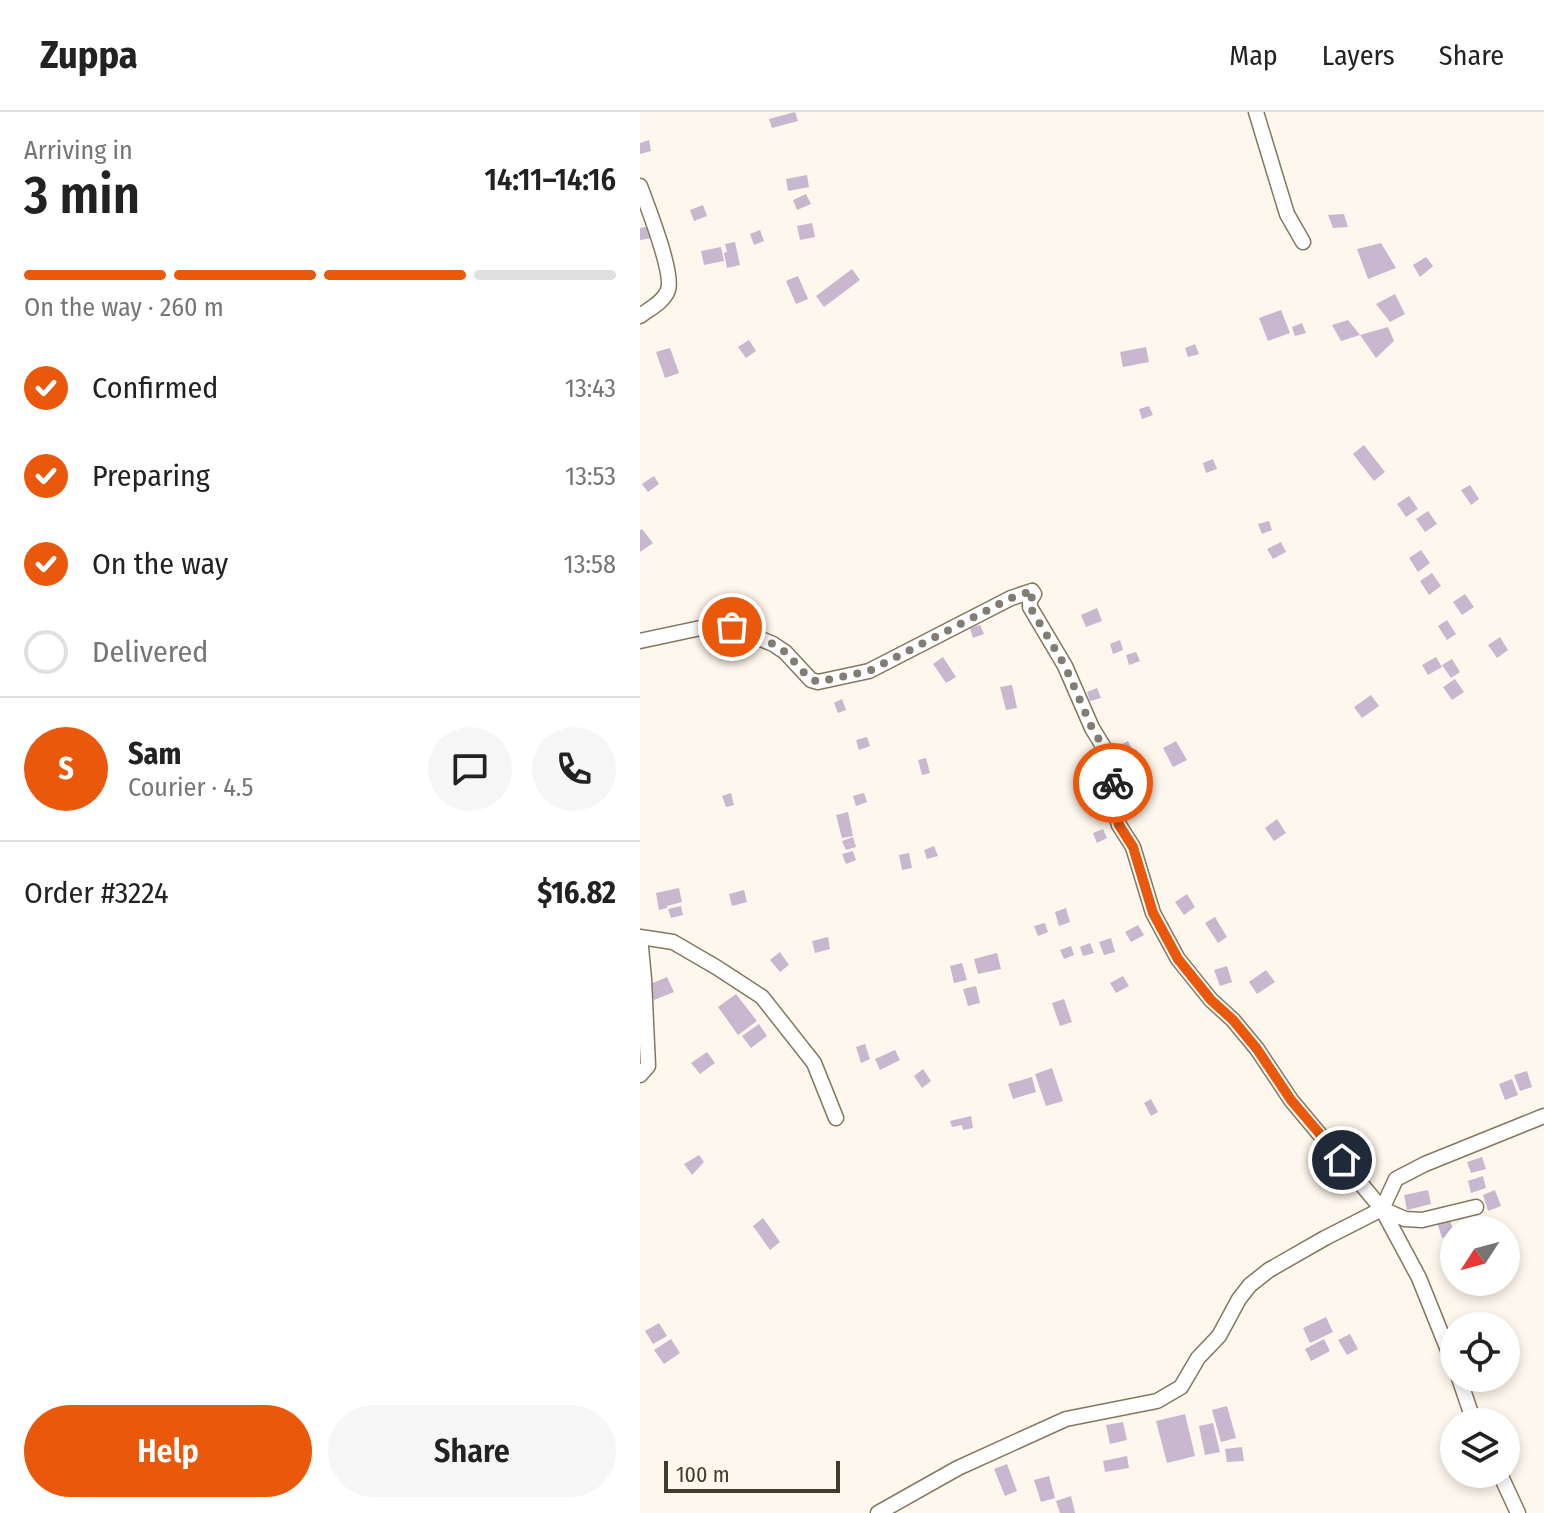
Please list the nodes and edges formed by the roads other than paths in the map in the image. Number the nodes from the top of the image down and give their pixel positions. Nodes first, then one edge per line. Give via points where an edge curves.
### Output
1 (1256, 112) edge
2 (640, 186) edge
3 (1303, 242) dead end
4 (640, 316) edge
5 (640, 641) edge
6 (640, 937) edge
7 (640, 1075) edge
8 (1544, 1116) edge
9 (836, 1118) dead end
10 (1476, 1207) dead end
11 (1382, 1209) junction
12 (1440, 1330) edge
13 (1506, 1488) edge
14 (878, 1513) edge
15 (1518, 1513) edge

1 - 3 street via 1287,214
2 - 4 street via 669,288
5 - 11 street via 710,626 732,627 773,644 818,682 869,671 1032,591 1030,607 1103,746 1119,825 1133,847 1153,913 1178,959 1257,1049 1291,1100
6 - 7 street via 648,1066
6 - 9 street via 673,942 762,997 814,1063
8 - 11 street via 1396,1179
10 - 11 street via 1422,1220
11 - 12 street
11 - 14 street via 1250,1285 1181,1387 1157,1401 1066,1419 958,1468
13 - 15 street

